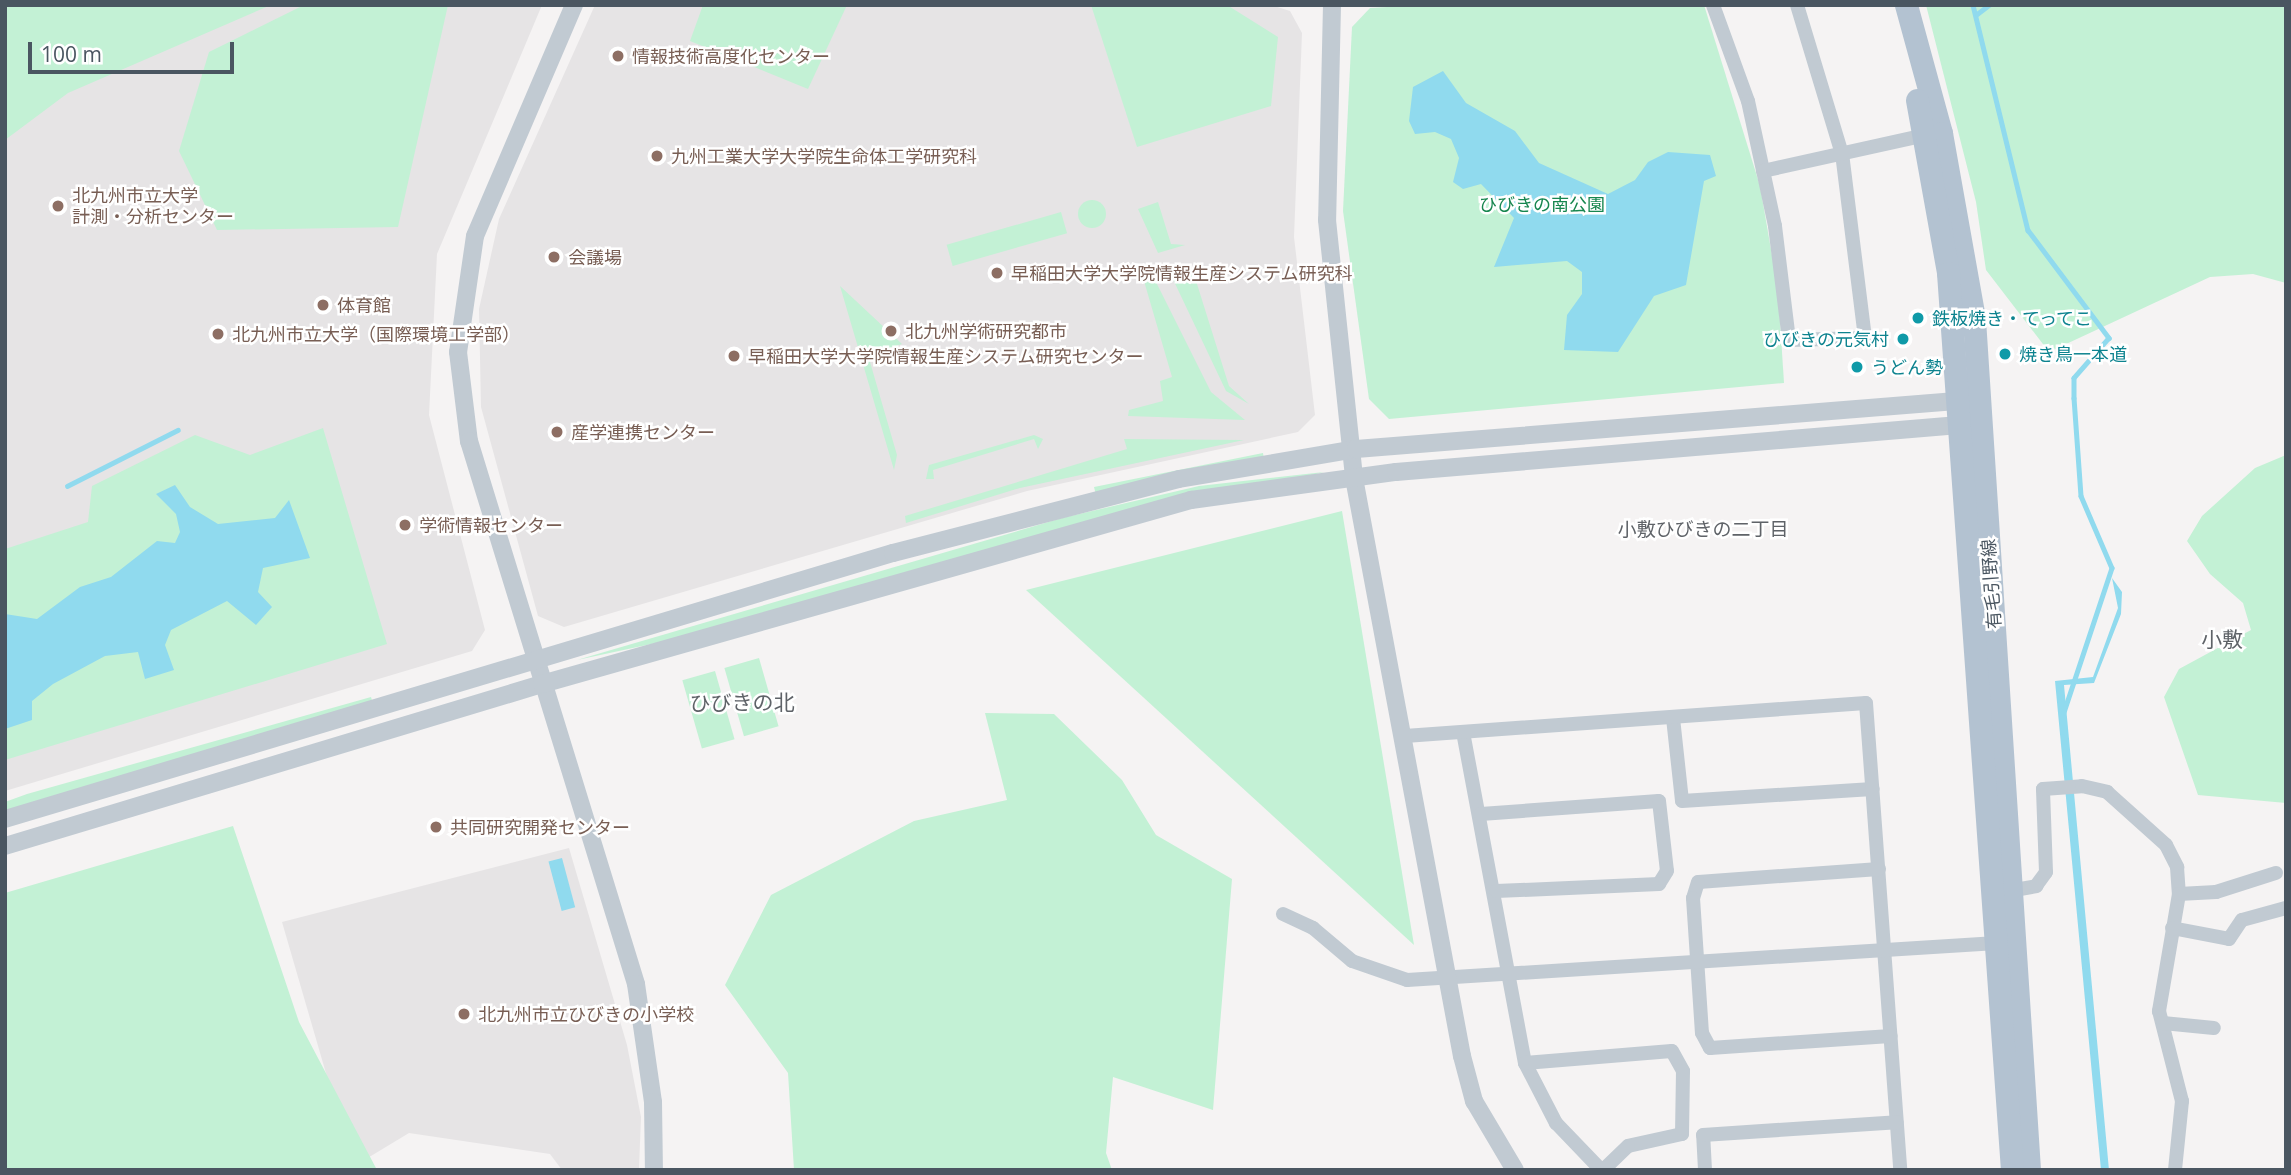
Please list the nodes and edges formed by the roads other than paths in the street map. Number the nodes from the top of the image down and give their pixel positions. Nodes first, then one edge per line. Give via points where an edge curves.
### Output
1 (574, 5) edge
2 (1332, 5) edge
3 (1713, 5) edge
4 (1797, 5) edge
5 (1891, 5) edge
6 (1906, 5) edge
7 (1925, 135) junction
8 (1842, 154) junction
9 (1763, 171) junction
10 (1956, 401) junction
11 (1980, 420) junction
12 (1957, 428) junction
13 (1356, 449) junction
14 (1354, 478) junction
15 (534, 659) junction
16 (542, 684) junction
17 (1674, 718) junction
18 (1463, 732) junction
19 (1405, 736) junction
20 (1873, 789) junction
21 (1481, 814) junction
22 (5, 819) edge
23 (5, 846) edge
24 (1879, 869) junction
25 (2276, 873) dead end
26 (1496, 891) junction
27 (2001, 893) junction
28 (2179, 894) junction
29 (2286, 908) edge
30 (1283, 914) dead end
31 (2172, 928) junction
32 (1997, 943) junction
33 (1884, 949) junction
34 (1700, 961) junction
35 (1511, 974) junction
36 (1451, 977) junction
37 (2163, 1023) junction
38 (2214, 1028) dead end
39 (1891, 1036) junction
40 (1525, 1063) junction
41 (1897, 1122) junction
42 (654, 1170) edge
43 (1515, 1170) edge
44 (1602, 1170) edge
45 (1705, 1170) edge
46 (1900, 1170) edge
47 (2012, 1170) edge
48 (2029, 1170) edge
49 (2175, 1170) edge

1 - 15 street via 475,236 459,339 469,441
2 - 13 street via 1327,220
3 - 9 street via 1748,101
4 - 8 street
5 - 7 main road, 有毛引野線
6 - 11 main road, 有毛引野線 via 1960,222
7 - 8 street
7 - 10 main road, 有毛引野線 via 1948,273
8 - 9 street
8 - 9 street via 1865,338 1789,340
10 - 11 street
10 - 12 main road, 有毛引野線
10 - 13 street
11 - 12 street
11 - 27 main road, 有毛引野線
12 - 14 street
12 - 27 main road, 有毛引野線
13 - 14 street
13 - 15 street via 1094,501
14 - 16 street via 1191,500
14 - 19 street
15 - 16 street
15 - 22 street
16 - 23 street
16 - 42 street via 636,984 653,1102
17 - 18 street
17 - 20 street via 1682,801
17 - 20 street via 1866,703
18 - 19 street
18 - 21 street
19 - 36 street
20 - 24 street
21 - 26 street
21 - 26 street via 1659,802 1667,871 1659,884
24 - 33 street
24 - 34 street via 1698,882 1693,898
25 - 28 street via 2216,892
26 - 35 street
27 - 28 street via 2036,886 2046,872 2043,789 2082,786 2107,792 2155,832 2177,867
27 - 32 main road, 有毛引野線
27 - 48 main road, 有毛引野線
28 - 31 street
29 - 31 street via 2242,920 2229,939
30 - 36 street via 1379,974 1407,980
31 - 37 street
32 - 33 street
32 - 47 main road, 有毛引野線
33 - 34 street
33 - 39 street
34 - 35 street
34 - 39 street via 1702,1032 1710,1048
35 - 36 street
35 - 40 street
36 - 43 street via 1474,1101
37 - 38 street
37 - 49 street via 2182,1101
39 - 41 street
40 - 44 street via 1556,1123
40 - 44 street via 1672,1051 1683,1071 1682,1134 1629,1146
41 - 45 street via 1703,1135
41 - 46 street

